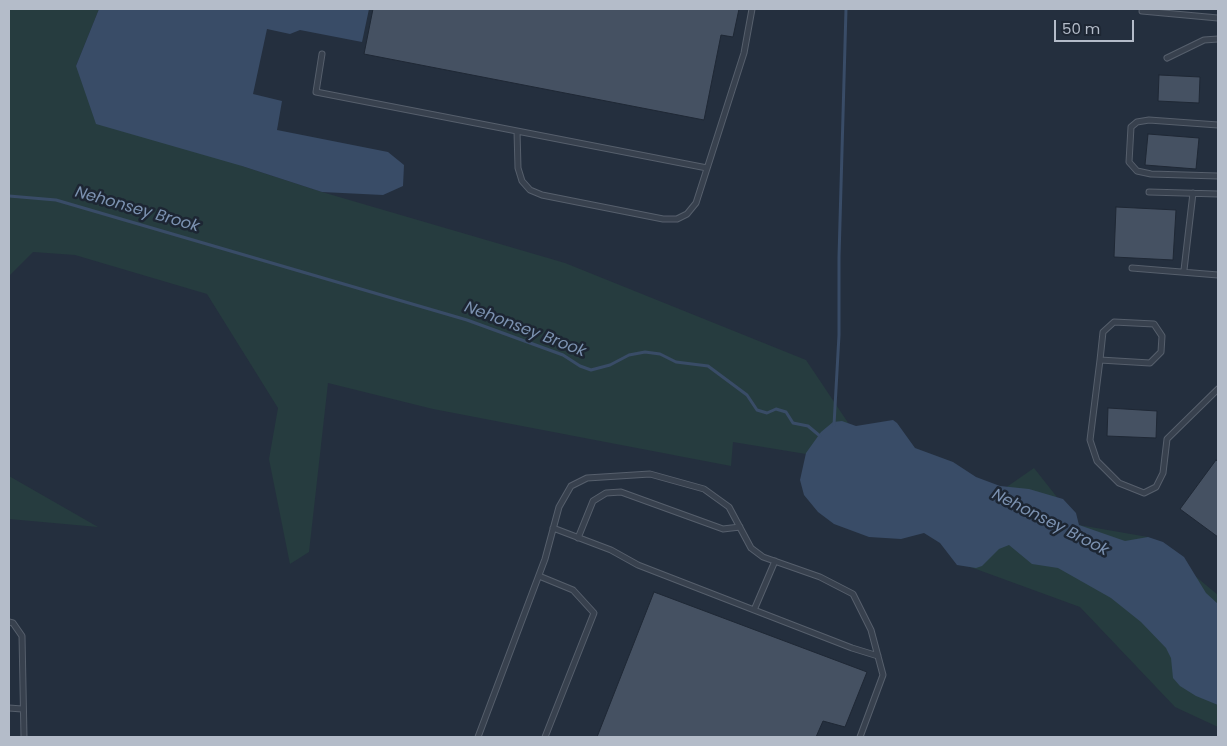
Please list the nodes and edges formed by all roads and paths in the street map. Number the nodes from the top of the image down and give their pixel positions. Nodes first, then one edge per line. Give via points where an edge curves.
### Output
1 (752, 9) edge
2 (1142, 11) dead end
3 (1218, 18) edge
4 (1218, 39) edge
5 (322, 54) dead end
6 (1167, 58) dead end
7 (1218, 125) edge
8 (517, 131) junction
9 (707, 168) junction
10 (1218, 176) edge
11 (1149, 192) dead end
12 (1193, 193) junction
13 (1218, 194) edge
14 (1132, 268) dead end
15 (1184, 270) junction
16 (1218, 275) edge
17 (1100, 360) junction
18 (1218, 389) edge
19 (740, 527) junction
20 (553, 528) junction
21 (578, 538) junction
22 (775, 561) junction
23 (539, 576) junction
24 (754, 610) junction
25 (9, 622) edge
26 (878, 656) junction
27 (9, 708) edge
28 (22, 709) junction
29 (24, 737) edge
30 (478, 737) edge
31 (545, 737) edge
32 (860, 737) edge

1 - 9 lane via 744,53
2 - 3 lane
4 - 6 lane via 1204,40
5 - 8 lane via 316,92
7 - 10 lane via 1137,122 1131,127 1129,162 1137,171 1152,174
8 - 9 lane
8 - 9 lane via 518,168 522,181 530,190 663,220 688,214 696,203
11 - 12 lane
12 - 13 lane
12 - 15 lane
14 - 15 lane
15 - 16 lane
17 - 17 lane via 1103,332 1114,322 1154,324 1162,336 1161,352 1150,363
17 - 18 lane via 1090,440 1097,461 1119,483 1144,493 1156,487 1163,473 1167,439
19 - 20 lane via 729,507 704,489 650,474 587,478 571,486 559,507
19 - 21 lane via 723,529 621,492 606,493 593,501
19 - 22 lane via 751,548
20 - 21 lane
20 - 23 lane
21 - 24 lane
22 - 24 lane
22 - 26 lane via 820,577 853,594 871,630
23 - 30 lane
23 - 31 lane via 573,590 594,612
24 - 26 lane
25 - 28 lane via 22,636
26 - 32 lane via 883,675
27 - 28 lane
28 - 29 lane

